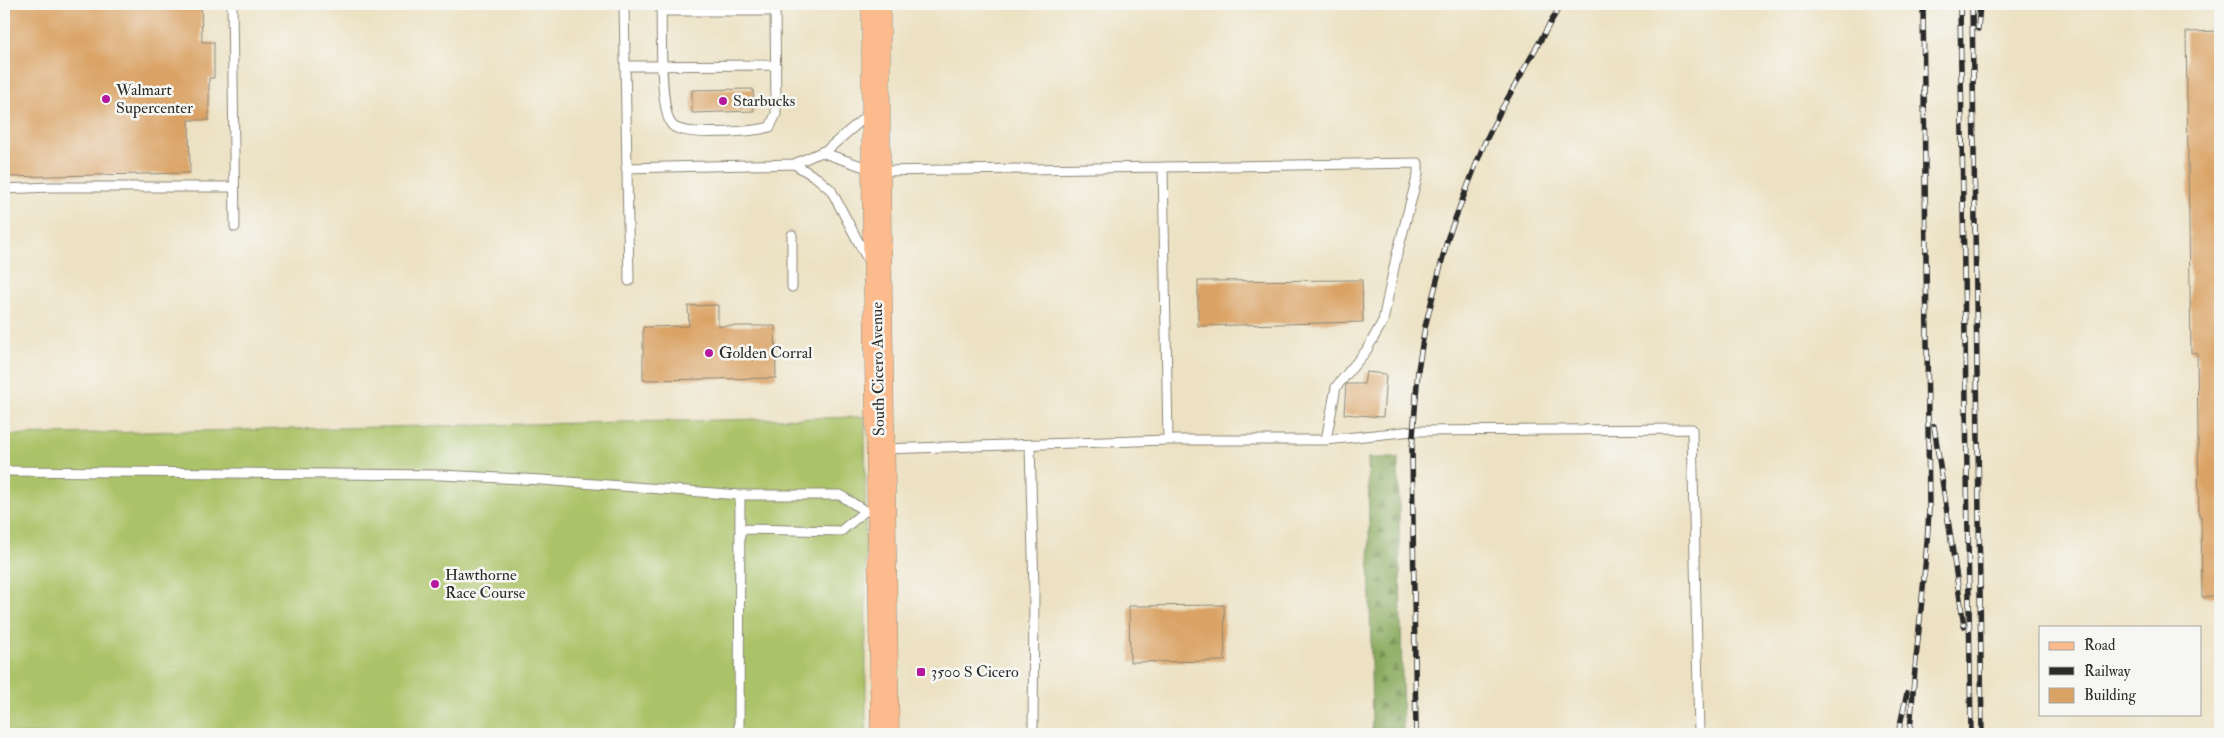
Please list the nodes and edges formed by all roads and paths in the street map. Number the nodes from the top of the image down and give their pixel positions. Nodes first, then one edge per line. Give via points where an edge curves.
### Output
1 (232, 4) edge
2 (624, 4) edge
3 (876, 4) edge
4 (661, 7) edge
5 (775, 7) edge
6 (662, 65) junction
7 (776, 65) junction
8 (624, 66) junction
9 (876, 107) junction
10 (821, 152) junction
11 (794, 164) junction
12 (1163, 167) junction
13 (626, 168) junction
14 (876, 171) junction
15 (234, 187) junction
16 (4, 189) edge
17 (235, 227) dead end
18 (792, 235) dead end
19 (877, 279) junction
20 (628, 280) dead end
21 (792, 286) dead end
22 (1168, 440) junction
23 (1326, 440) junction
24 (1030, 445) junction
25 (879, 449) junction
26 (4, 472) edge
27 (740, 495) junction
28 (873, 510) junction
29 (740, 530) junction
30 (739, 734) edge
31 (885, 734) edge
32 (1033, 734) edge
33 (1699, 734) edge

1 - 15 lane
2 - 8 lane
3 - 9 main road, South Cicero Avenue
4 - 5 lane
4 - 6 lane
5 - 7 lane
6 - 7 lane
6 - 7 lane via 665,108 672,125 683,131 755,131 770,127 776,114
6 - 8 lane
8 - 13 lane
9 - 10 lane
9 - 14 main road, South Cicero Avenue
10 - 11 lane
10 - 14 lane
11 - 13 lane
11 - 19 lane via 831,190
12 - 14 lane
12 - 22 lane
12 - 23 lane via 1418,163 1383,321 1366,351 1336,386
13 - 20 lane
14 - 19 main road, South Cicero Avenue
15 - 16 lane
15 - 17 lane
18 - 21 lane
19 - 25 main road, South Cicero Avenue
22 - 23 lane
22 - 24 lane
23 - 33 lane via 1413,431 1692,430
24 - 25 lane
24 - 32 lane
25 - 28 main road, South Cicero Avenue
26 - 27 lane via 441,475
27 - 28 lane via 840,495
27 - 29 lane
28 - 29 lane via 840,531
28 - 31 main road, South Cicero Avenue
29 - 30 lane

